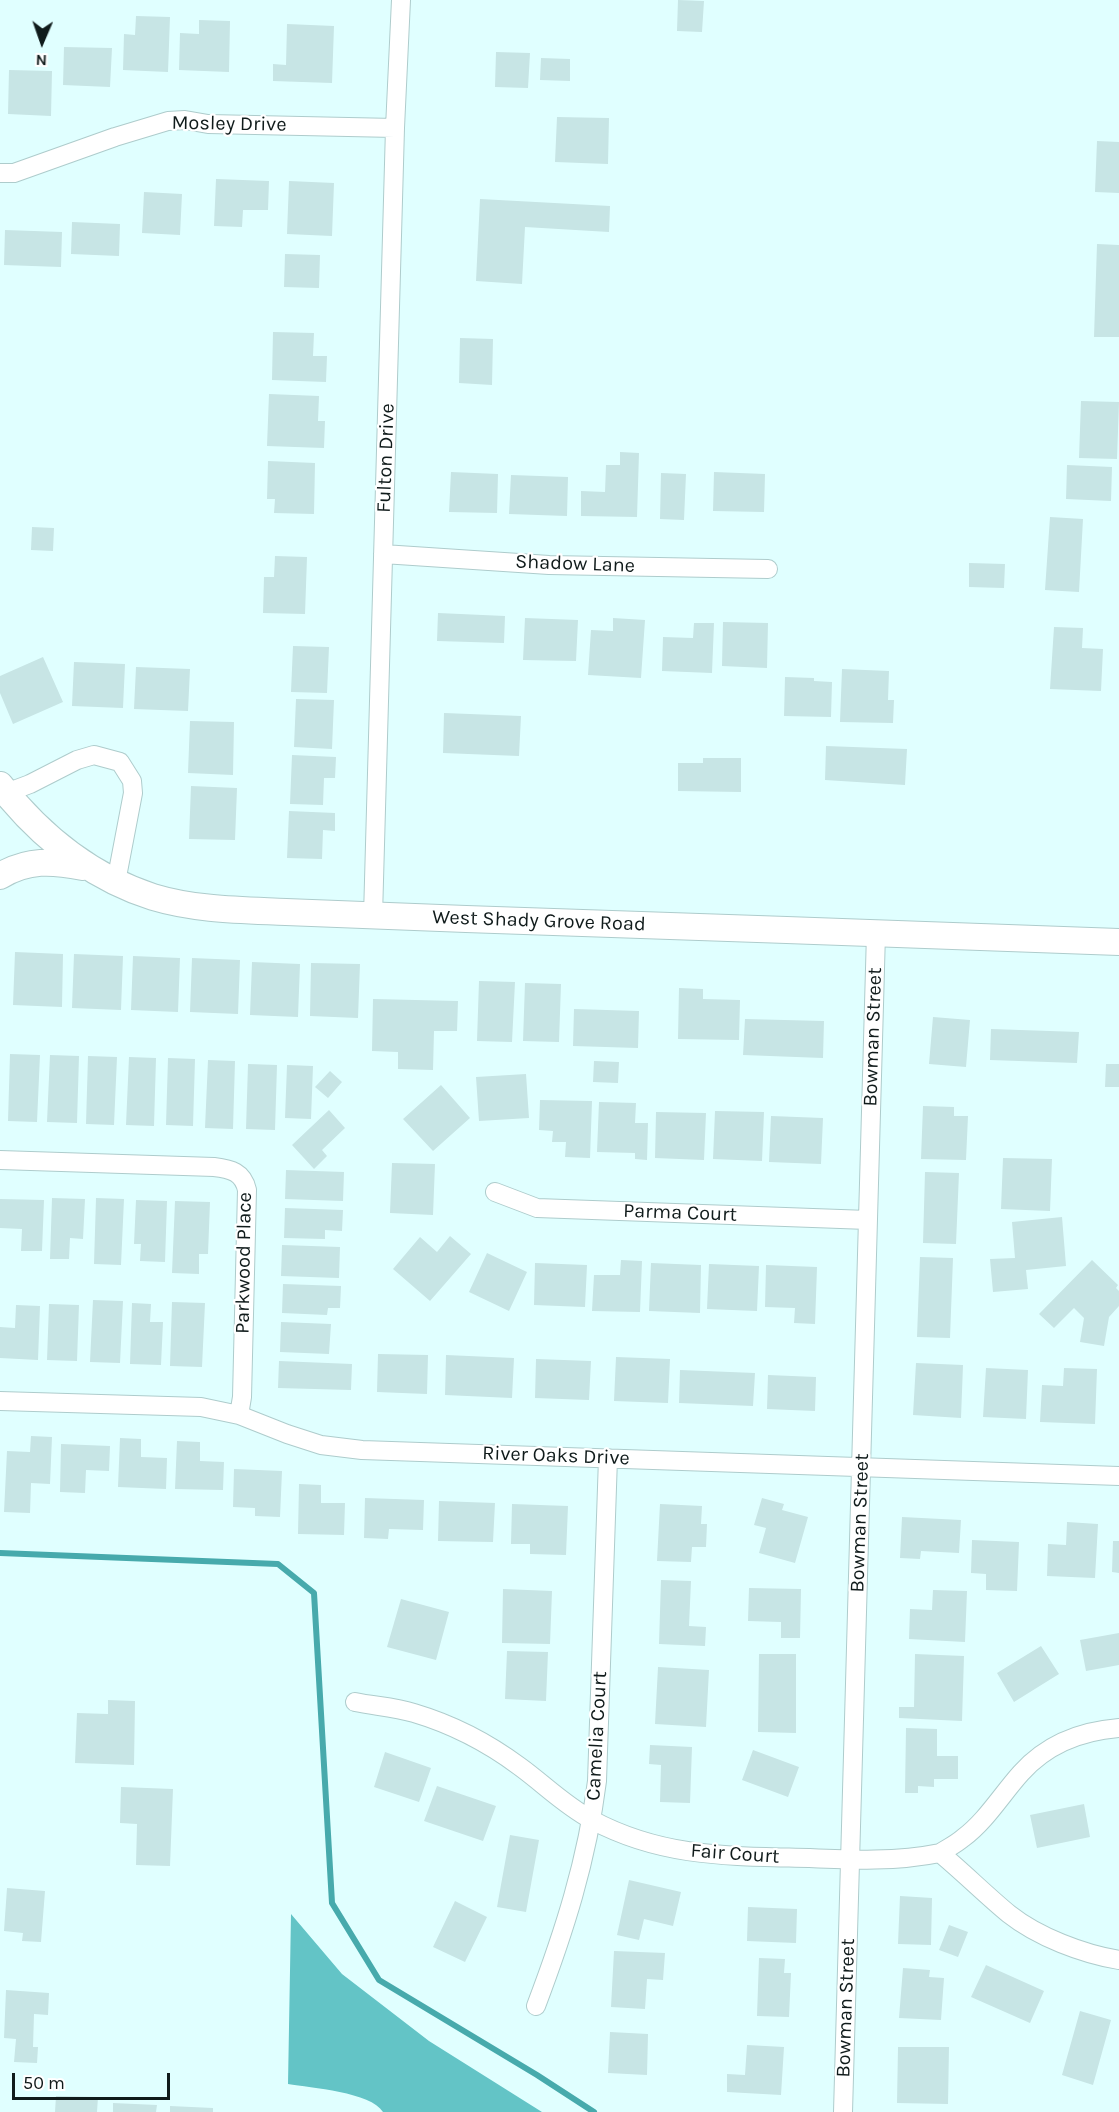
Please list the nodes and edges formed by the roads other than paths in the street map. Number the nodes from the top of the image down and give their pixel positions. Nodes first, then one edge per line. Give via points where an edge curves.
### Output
1 (402, 0) edge
2 (395, 128) junction
3 (0, 173) edge
4 (383, 554) junction
5 (768, 569) dead end
6 (2, 794) edge
7 (90, 868) junction
8 (0, 876) edge
9 (116, 882) junction
10 (373, 916) junction
11 (876, 933) junction
12 (1119, 942) edge
13 (0, 1160) edge
14 (495, 1192) dead end
15 (868, 1220) junction
16 (0, 1401) edge
17 (239, 1415) junction
18 (608, 1458) junction
19 (861, 1467) junction
20 (1119, 1476) edge
21 (355, 1702) dead end
22 (1119, 1728) edge
23 (592, 1820) junction
24 (940, 1853) junction
25 (851, 1859) junction
26 (1119, 1960) edge
27 (536, 2006) dead end
28 (843, 2112) edge

1 - 2 street, Fulton Drive
2 - 3 street, Mosley Drive via 168,121 14,173
2 - 4 street, Fulton Drive
4 - 5 street, Shadow Lane via 549,564
4 - 10 street, Fulton Drive
6 - 7 main road, West Shady Grove Road via 78,862
6 - 9 street via 94,755 120,762 132,781 133,793
7 - 8 main road via 39,862 13,868
7 - 9 main road, West Shady Grove Road
9 - 10 main road, West Shady Grove Road via 181,905
10 - 11 main road, West Shady Grove Road
11 - 12 main road, West Shady Grove Road
11 - 15 street, Bowman Street
13 - 17 street, Parkwood Place via 214,1167 240,1174 247,1190
14 - 15 street, Parma Court via 537,1208
15 - 19 street, Bowman Street
16 - 17 street, River Oaks Drive via 201,1407
17 - 18 street, River Oaks Drive via 321,1445 362,1450
18 - 19 street, River Oaks Drive
18 - 23 street, Camelia Court via 597,1781
19 - 20 street, River Oaks Drive
19 - 25 street, Bowman Street
21 - 23 street, Fair Court via 412,1712 488,1745
22 - 24 street via 1071,1737 1047,1750 964,1837
23 - 25 street, Fair Court via 638,1840 682,1851 720,1856
23 - 27 street, Camelia Court via 578,1886
24 - 25 street, Fair Court via 891,1860
24 - 26 street via 1011,1916 1057,1942
25 - 28 street, Bowman Street

